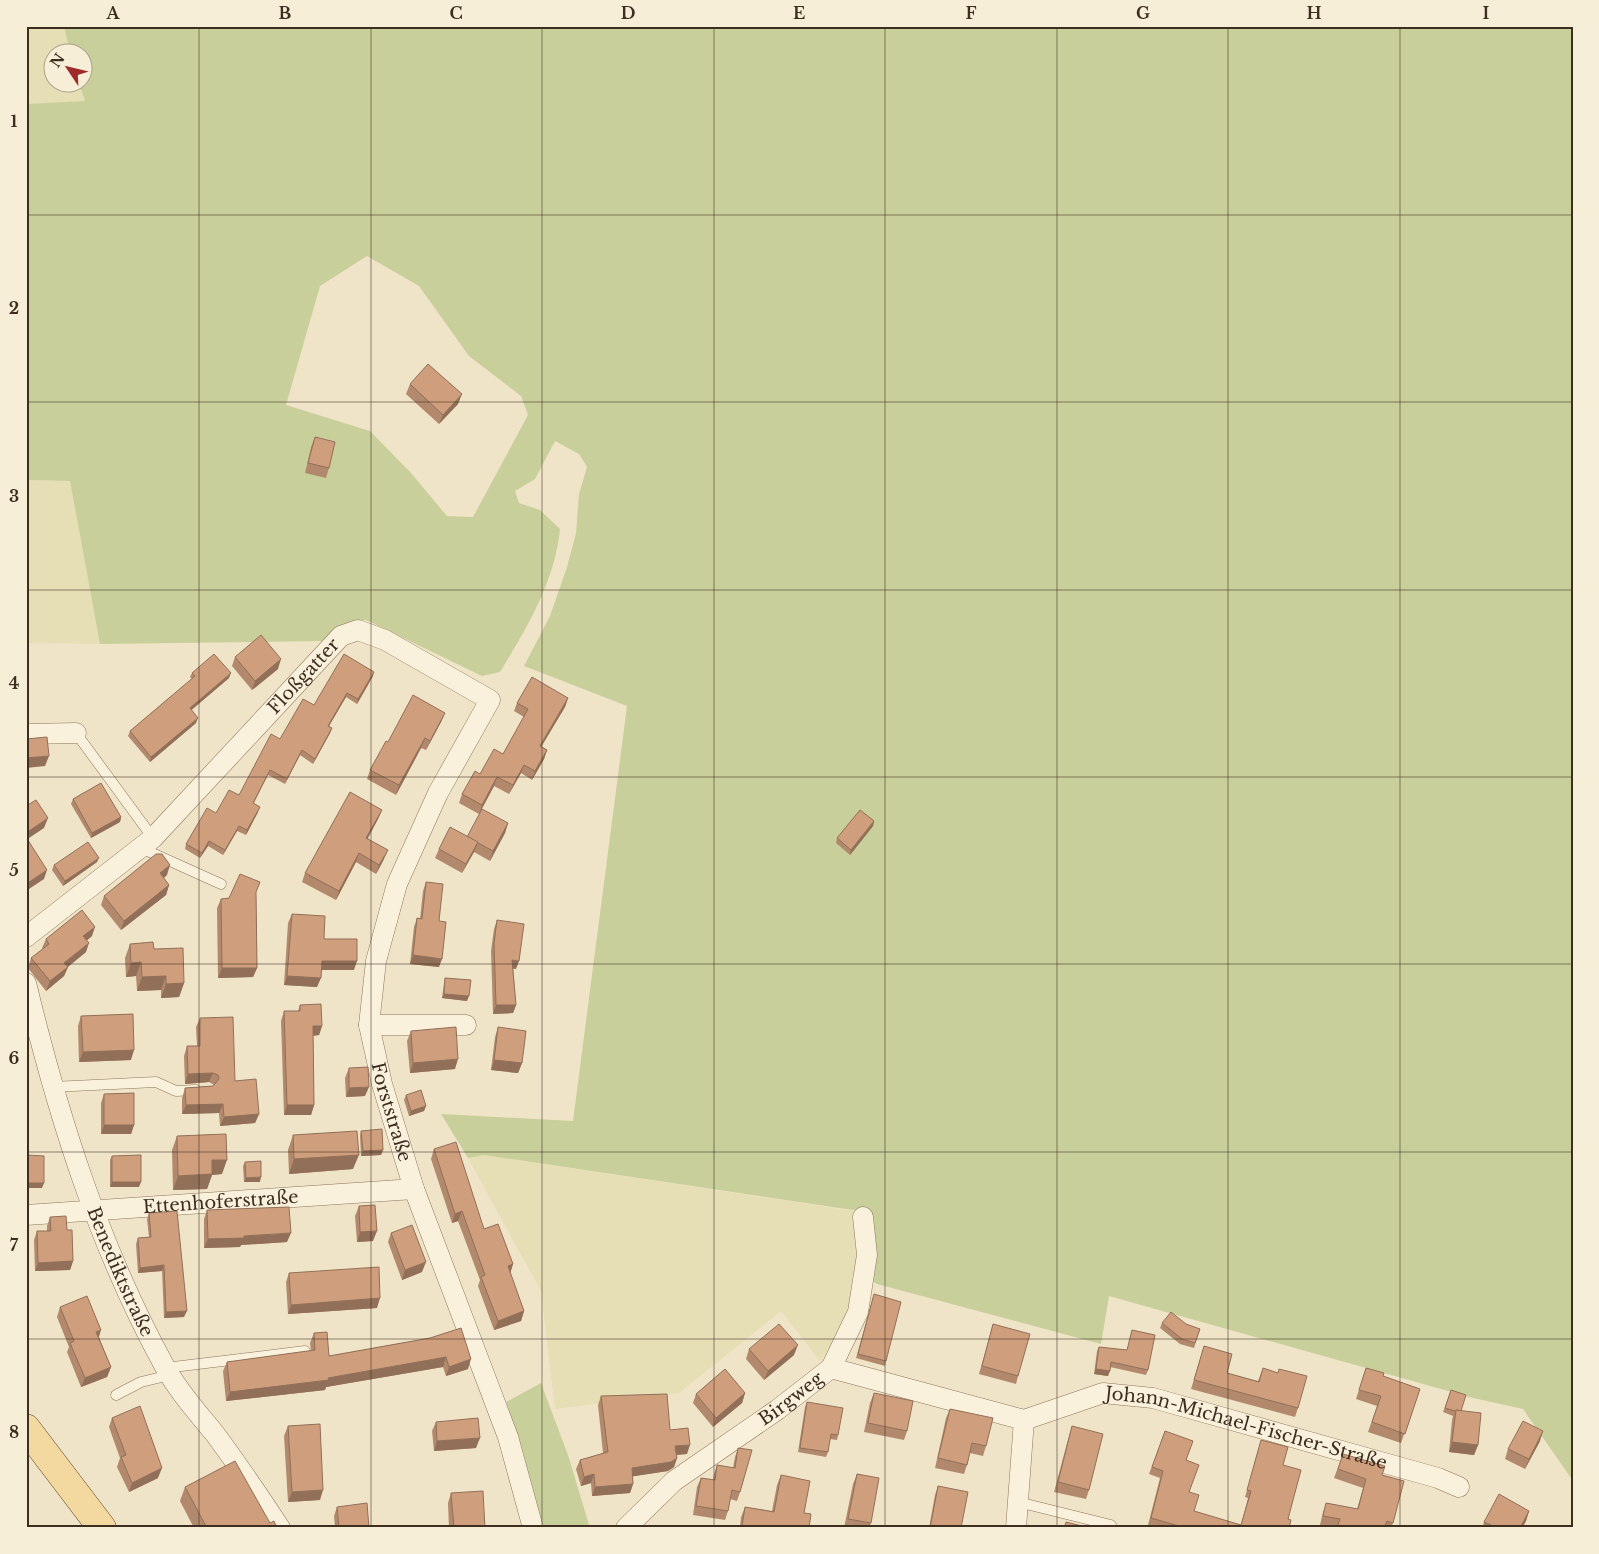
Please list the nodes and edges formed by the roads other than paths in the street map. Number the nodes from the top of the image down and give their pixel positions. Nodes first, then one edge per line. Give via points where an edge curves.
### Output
1 (490, 700) joint
2 (76, 733) joint
3 (26, 734) edge
4 (147, 843) junction
5 (221, 884) dead end
6 (26, 937) edge
7 (26, 983) edge
8 (369, 1025) junction
9 (466, 1025) dead end
10 (52, 1087) junction
11 (209, 1089) edge
12 (414, 1189) junction
13 (93, 1211) junction
14 (26, 1215) edge
15 (863, 1217) dead end
16 (305, 1351) edge
17 (831, 1368) junction
18 (168, 1371) junction
19 (116, 1395) dead end
20 (1024, 1420) junction
21 (26, 1428) edge
22 (1459, 1488) dead end
23 (1018, 1502) junction
24 (1111, 1525) dead end
25 (102, 1528) edge
26 (280, 1528) edge
27 (533, 1528) edge
28 (626, 1528) edge
29 (1016, 1528) edge

1 - 4 street, Floßgatter via 385,640 358,630 341,636
1 - 8 street, Forststraße via 438,793 397,884 376,961
2 - 3 street
2 - 4 lane
4 - 5 lane
4 - 6 street, Floßgatter
7 - 10 street, Benediktstraße
8 - 9 street
8 - 12 street, Forststraße via 382,1084
10 - 11 lane via 156,1082 176,1091
10 - 13 street, Benediktstraße
12 - 13 street, Ettenhoferstraße
12 - 27 street, Forststraße via 508,1437
13 - 14 street, Ettenhoferstraße
13 - 18 street, Benediktstraße
15 - 17 street, Birgweg via 867,1255 858,1312
16 - 18 lane
17 - 20 street
17 - 28 street, Birgweg via 777,1410 674,1481
18 - 19 lane
18 - 26 street, Benediktstraße via 234,1459
20 - 22 street, Johann-Michael-Fischer-Straße via 1104,1393 1153,1398 1438,1478
20 - 23 street
21 - 25 main road
23 - 24 lane
23 - 29 street

